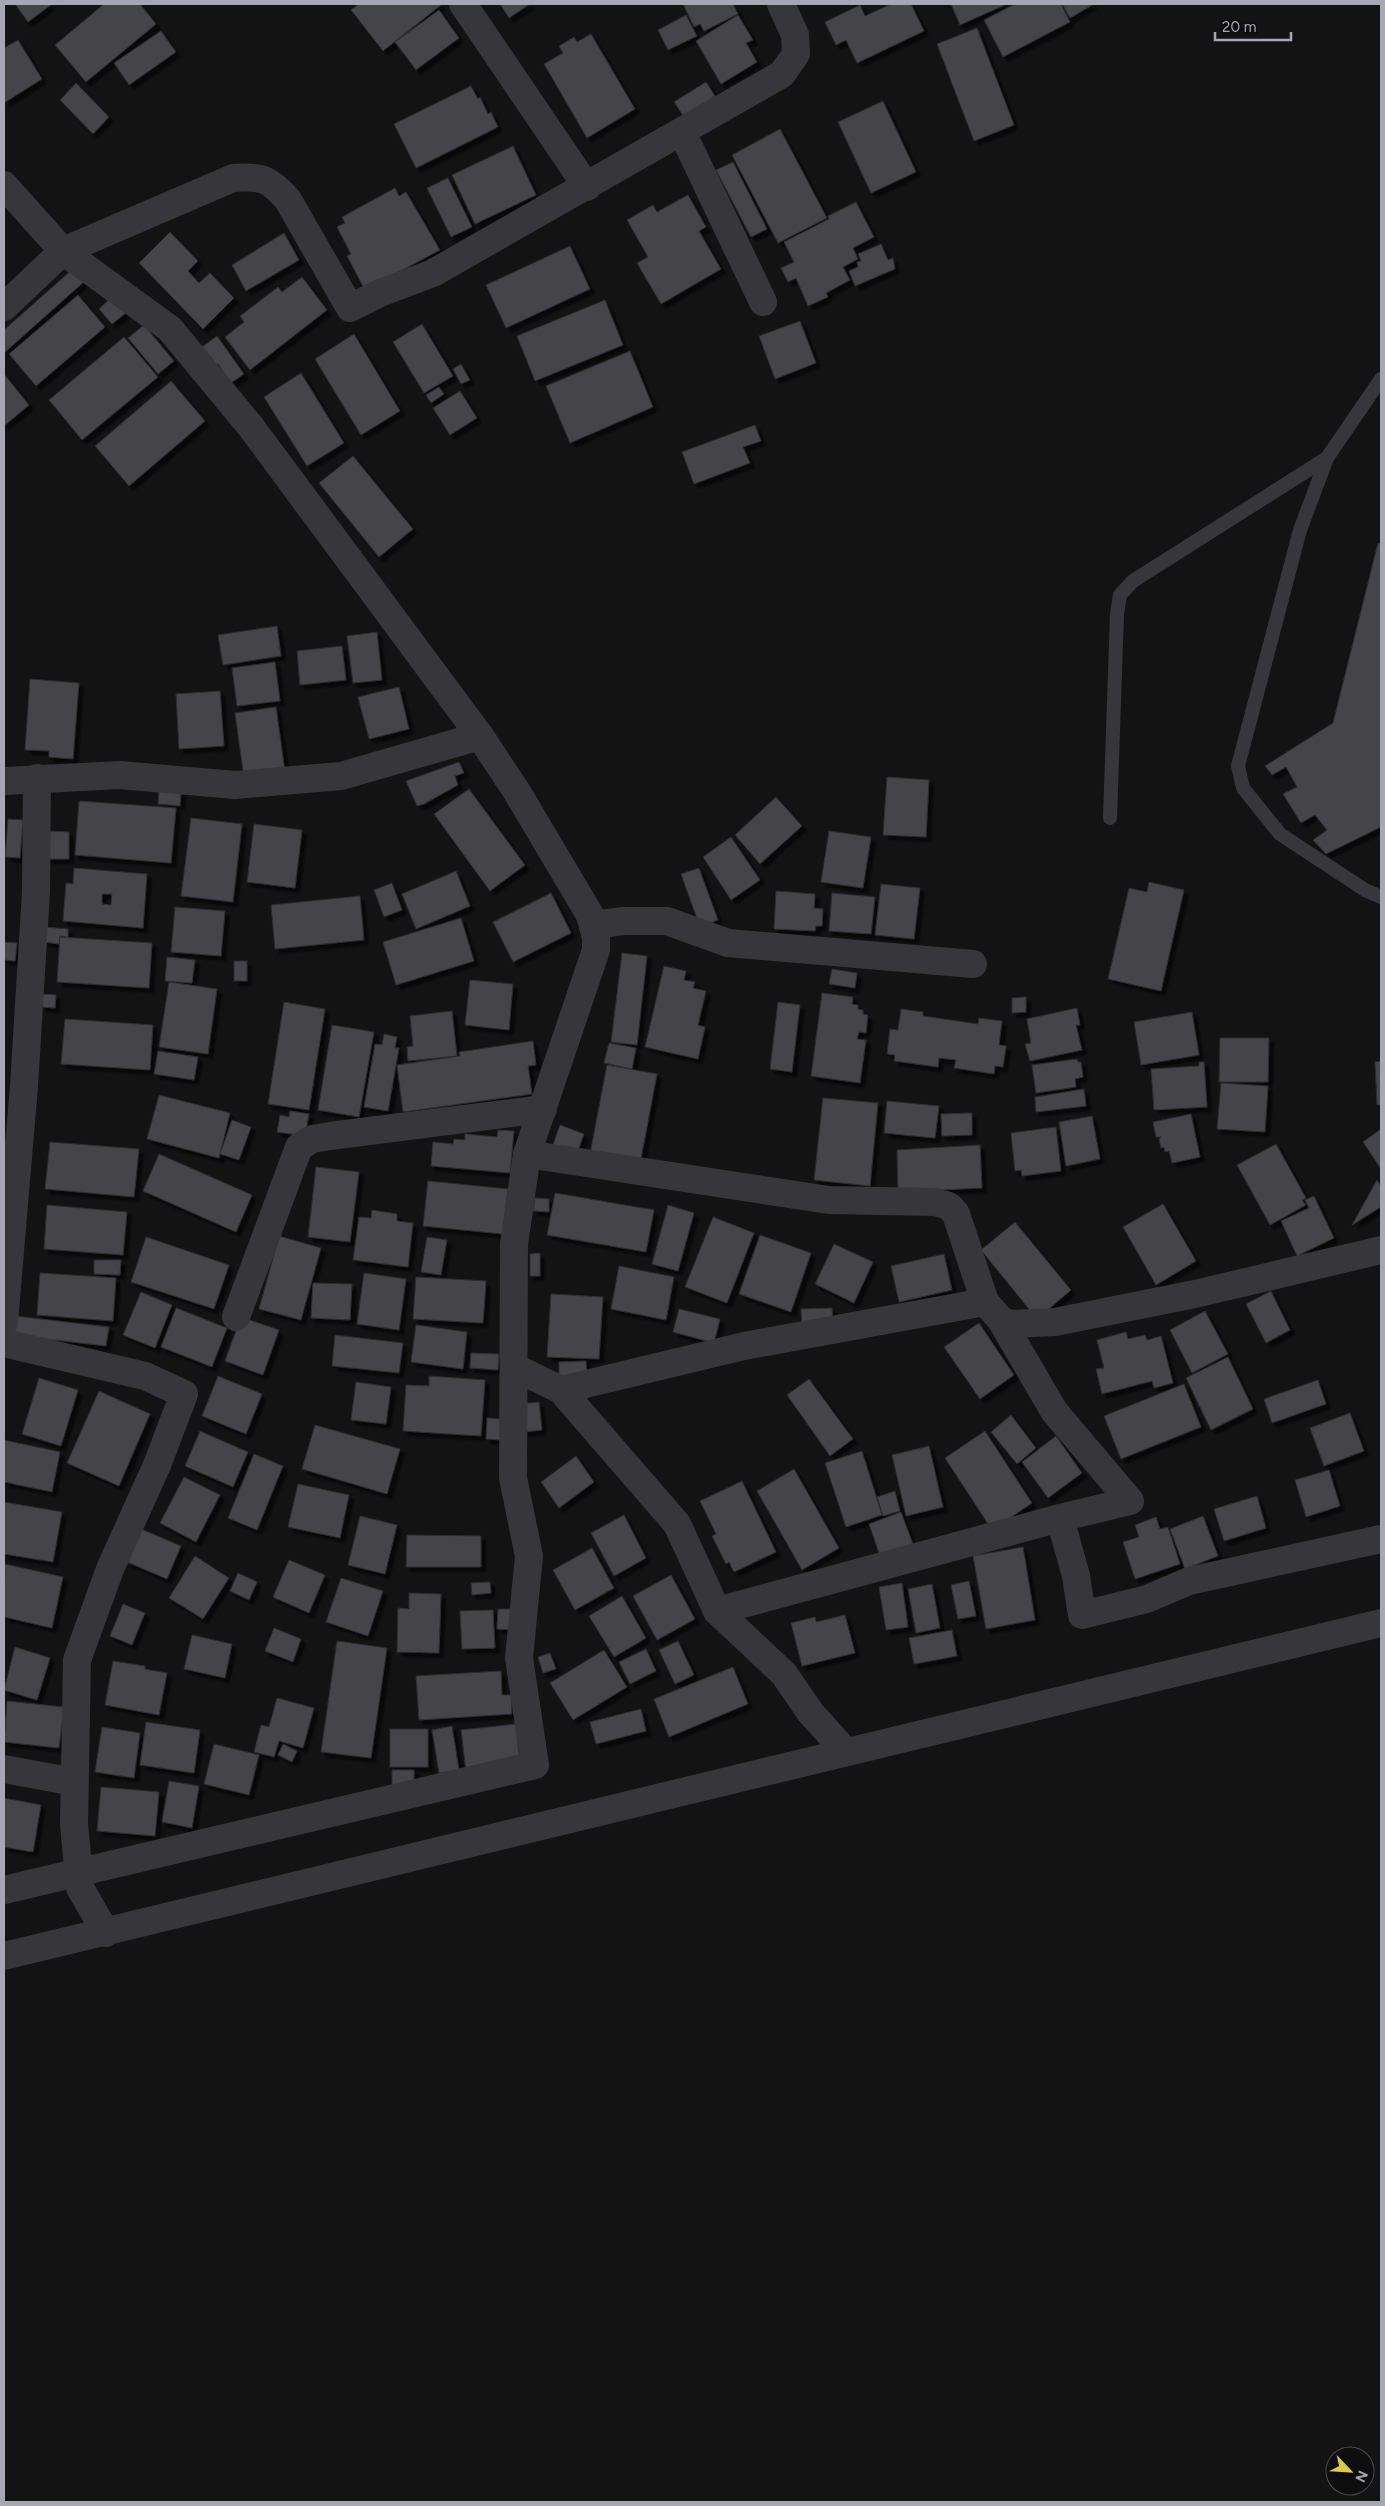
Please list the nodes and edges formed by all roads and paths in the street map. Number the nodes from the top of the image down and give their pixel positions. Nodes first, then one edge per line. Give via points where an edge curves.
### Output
1 (464, 4) edge
2 (780, 4) edge
3 (682, 132) junction
4 (4, 185) edge
5 (587, 187) junction
6 (63, 251) junction
7 (763, 302) dead end
8 (4, 307) edge
9 (1381, 379) edge
10 (1327, 458) junction
11 (480, 736) junction
12 (37, 778) junction
13 (4, 781) edge
14 (1110, 818) dead end
15 (1381, 897) edge
16 (593, 925) junction
17 (973, 964) dead end
18 (14, 1086) edge
19 (543, 1109) junction
20 (527, 1154) junction
21 (1381, 1250) edge
22 (993, 1311) junction
23 (236, 1317) dead end
24 (4, 1322) edge
25 (4, 1343) edge
26 (514, 1367) junction
27 (561, 1390) junction
28 (1060, 1518) junction
29 (1381, 1539) edge
30 (717, 1611) junction
31 (1381, 1623) edge
32 (845, 1751) junction
33 (4, 1769) edge
34 (74, 1782) junction
35 (78, 1873) junction
36 (4, 1890) edge
37 (106, 1933) junction
38 (4, 1956) edge

1 - 5 street
2 - 3 street via 795,35 796,54 782,74
3 - 5 street
3 - 7 street
4 - 6 street
5 - 6 street via 433,273 350,308 288,200 276,185 258,176 233,178
6 - 8 street
6 - 11 street via 170,329 251,427
9 - 10 lane
10 - 14 lane via 1133,581 1120,595
10 - 15 lane via 1300,530 1238,766 1243,788 1280,834 1365,890
11 - 12 street via 341,776 235,784 120,775
11 - 16 street via 585,904
12 - 13 street
12 - 18 street via 36,892
16 - 17 street via 668,921 728,943
16 - 19 street via 596,950
18 - 24 street
19 - 20 street
19 - 23 street via 312,1139 299,1147
20 - 22 street via 829,1200 935,1202 949,1206 956,1214
20 - 26 street via 514,1244
21 - 22 street via 1195,1294 1055,1322 1010,1324
22 - 27 street via 744,1346
22 - 28 street via 1054,1411 1130,1501
25 - 34 street via 145,1376 184,1394 157,1465 110,1569 77,1660
26 - 27 street
26 - 35 street via 513,1478 529,1556 519,1658 535,1765
27 - 30 street via 676,1524
28 - 29 street via 1076,1576 1082,1615 1146,1599 1189,1580
28 - 30 street
30 - 32 street via 784,1674 810,1712
31 - 32 street
32 - 37 street
33 - 34 street
34 - 35 street
35 - 36 street
35 - 37 street via 80,1888
37 - 38 street

